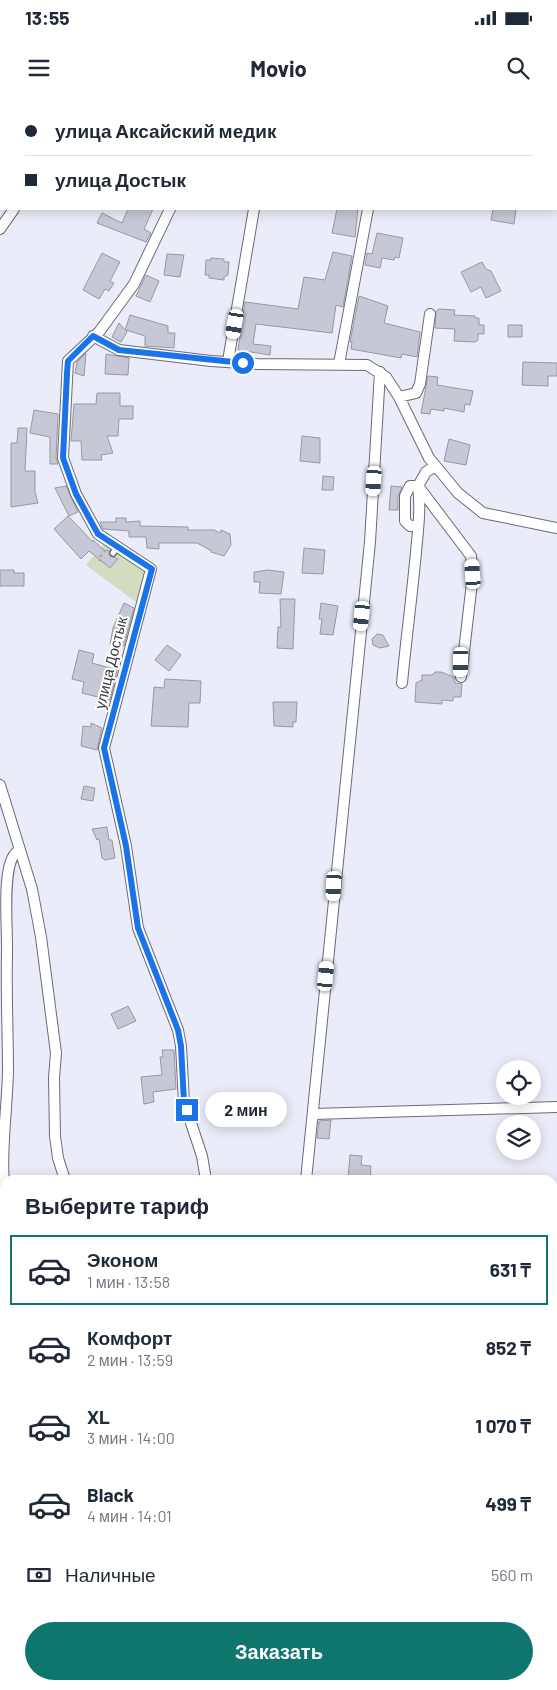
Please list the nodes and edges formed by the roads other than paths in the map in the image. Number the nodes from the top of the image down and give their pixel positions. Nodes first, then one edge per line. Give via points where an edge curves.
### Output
1 (13, 210) edge
2 (170, 210) edge
3 (254, 210) edge
4 (368, 210) edge
5 (0, 229) edge
6 (430, 314) dead end
7 (93, 336) junction
8 (228, 361) junction
9 (339, 364) junction
10 (380, 372) junction
11 (399, 397) junction
12 (435, 466) junction
13 (418, 486) junction
14 (418, 526) junction
15 (557, 528) edge
16 (461, 677) dead end
17 (402, 684) dead end
18 (0, 785) edge
19 (19, 851) junction
20 (557, 1106) edge
21 (313, 1114) junction
22 (2, 1175) edge
23 (63, 1175) edge
24 (205, 1175) edge
25 (307, 1175) edge
26 (0, 1477) edge
27 (0, 1654) edge

1 - 5 street
2 - 7 street, улица Достык via 134,284
3 - 8 street
4 - 9 street
6 - 11 street via 420,384 416,393
7 - 8 street via 119,350
7 - 24 street, улица Достык via 68,361 63,458 76,494 98,534 115,550 152,569 104,748 126,846 138,928 178,1030 184,1102
8 - 9 street
9 - 10 street via 367,365
10 - 11 street
10 - 21 street via 370,542
11 - 12 street
12 - 13 street via 426,472
12 - 15 street via 448,484 482,512
13 - 14 street
13 - 14 street via 410,486 405,496 406,521 410,526
13 - 16 street via 471,556 473,574
14 - 17 street
18 - 19 street
19 - 22 street via 6,862 1,876 8,946 8,1072
19 - 23 street via 32,889 41,937 56,1053 56,1136
20 - 21 street
21 - 25 street
26 - 27 street

